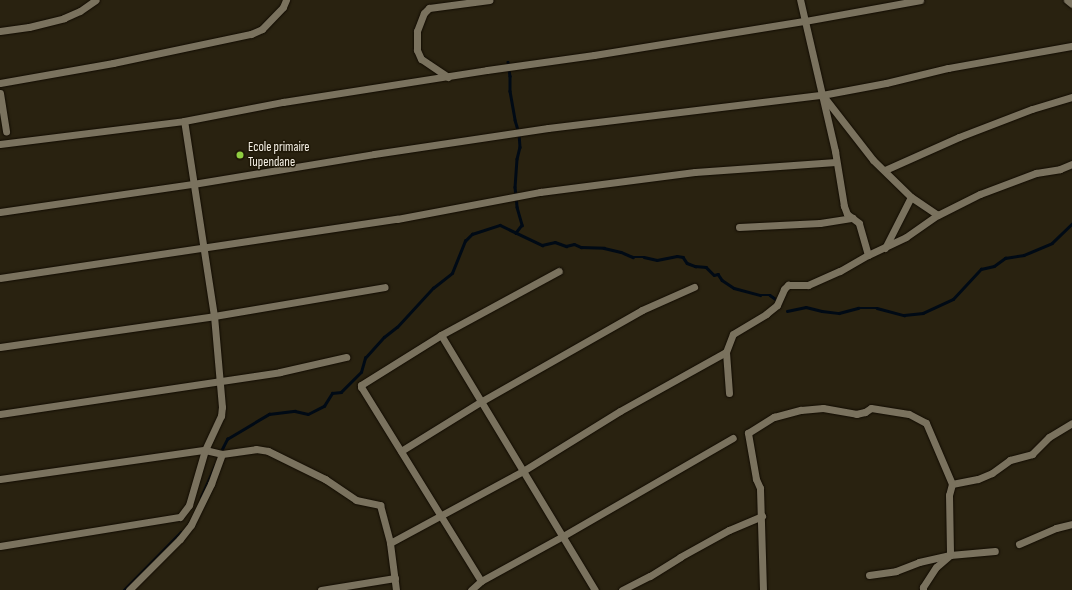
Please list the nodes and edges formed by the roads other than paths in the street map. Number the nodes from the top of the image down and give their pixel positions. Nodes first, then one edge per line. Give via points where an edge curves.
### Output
1 (96, 0) edge
2 (286, 0) edge
3 (446, 0) edge
4 (489, 0) edge
5 (800, 0) edge
6 (920, 0) edge
7 (1067, 0) edge
8 (429, 4) edge
9 (462, 4) junction
10 (1072, 4) edge
11 (805, 21) junction
12 (0, 31) edge
13 (1072, 46) edge
14 (448, 77) junction
15 (0, 84) edge
16 (0, 93) edge
17 (822, 94) junction
18 (1072, 97) edge
19 (184, 121) junction
20 (6, 132) dead end
21 (0, 144) edge
22 (836, 162) junction
23 (1072, 164) edge
24 (885, 170) junction
25 (193, 184) junction
26 (911, 197) junction
27 (0, 212) edge
28 (938, 215) junction
29 (853, 218) junction
30 (739, 227) dead end
31 (885, 248) junction
32 (202, 249) junction
33 (868, 255) junction
34 (559, 271) dead end
35 (0, 278) edge
36 (385, 287) dead end
37 (694, 287) dead end
38 (214, 316) junction
39 (441, 335) junction
40 (0, 347) edge
41 (726, 352) junction
42 (346, 358) dead end
43 (219, 382) junction
44 (729, 393) dead end
45 (482, 401) junction
46 (0, 414) edge
47 (1072, 423) edge
48 (733, 438) dead end
49 (205, 450) junction
50 (401, 451) junction
51 (222, 454) junction
52 (523, 471) junction
53 (0, 479) edge
54 (952, 484) junction
55 (441, 516) junction
56 (762, 516) junction
57 (1072, 524) edge
58 (563, 536) junction
59 (390, 543) junction
60 (1019, 544) dead end
61 (0, 546) edge
62 (995, 551) dead end
63 (950, 555) junction
64 (868, 575) dead end
65 (395, 578) junction
66 (481, 581) junction
67 (129, 590) edge
68 (321, 590) edge
69 (396, 590) edge
70 (472, 590) edge
71 (595, 590) edge
72 (622, 590) edge
73 (763, 590) edge
74 (923, 590) edge

1 - 12 street via 64,18
2 - 15 street via 283,7 262,29 251,34
3 - 9 street
4 - 9 street
5 - 11 street
6 - 11 street
7 - 10 street
8 - 9 street
8 - 14 street via 419,22 417,50 421,59
11 - 14 street
11 - 17 street
13 - 17 street
14 - 19 street
16 - 20 street
17 - 22 street
17 - 24 street via 874,160
17 - 25 street via 548,128
18 - 24 street via 1032,109 959,137
19 - 21 street
19 - 25 street
22 - 29 street via 844,206 847,214
22 - 32 street via 695,172 540,192 397,219
23 - 28 street via 1036,173 980,194
24 - 26 street
25 - 27 street
25 - 32 street
26 - 28 street
26 - 31 street
28 - 31 street
29 - 30 street via 820,223
29 - 33 street via 859,223
31 - 33 street
32 - 35 street
32 - 38 street
33 - 41 street via 808,285 788,285 777,304 766,314 733,334
34 - 39 street
36 - 38 street
37 - 45 street via 642,310
38 - 40 street
38 - 43 street
39 - 45 street
39 - 50 street via 361,387
41 - 44 street
41 - 52 street via 620,411
42 - 43 street
43 - 46 street
43 - 49 street via 222,407
45 - 50 street
45 - 52 street
47 - 54 street via 1049,437 1032,454 1010,460 978,479
48 - 58 street
49 - 51 street
49 - 53 street
49 - 61 street via 189,505 180,517
50 - 55 street
51 - 59 street via 256,449 268,451 325,479 356,500 380,505
51 - 67 street via 191,525
52 - 55 street
52 - 58 street
54 - 56 street via 926,424 917,417 871,408 856,414 823,408 801,410 774,417 748,433 760,488
54 - 63 street via 949,495
55 - 59 street
55 - 66 street
56 - 72 street via 698,547
56 - 73 street
57 - 60 street via 1050,530
58 - 66 street
58 - 71 street
59 - 65 street
62 - 63 street
63 - 64 street
63 - 74 street via 936,567
65 - 68 street
65 - 69 street
66 - 70 street

